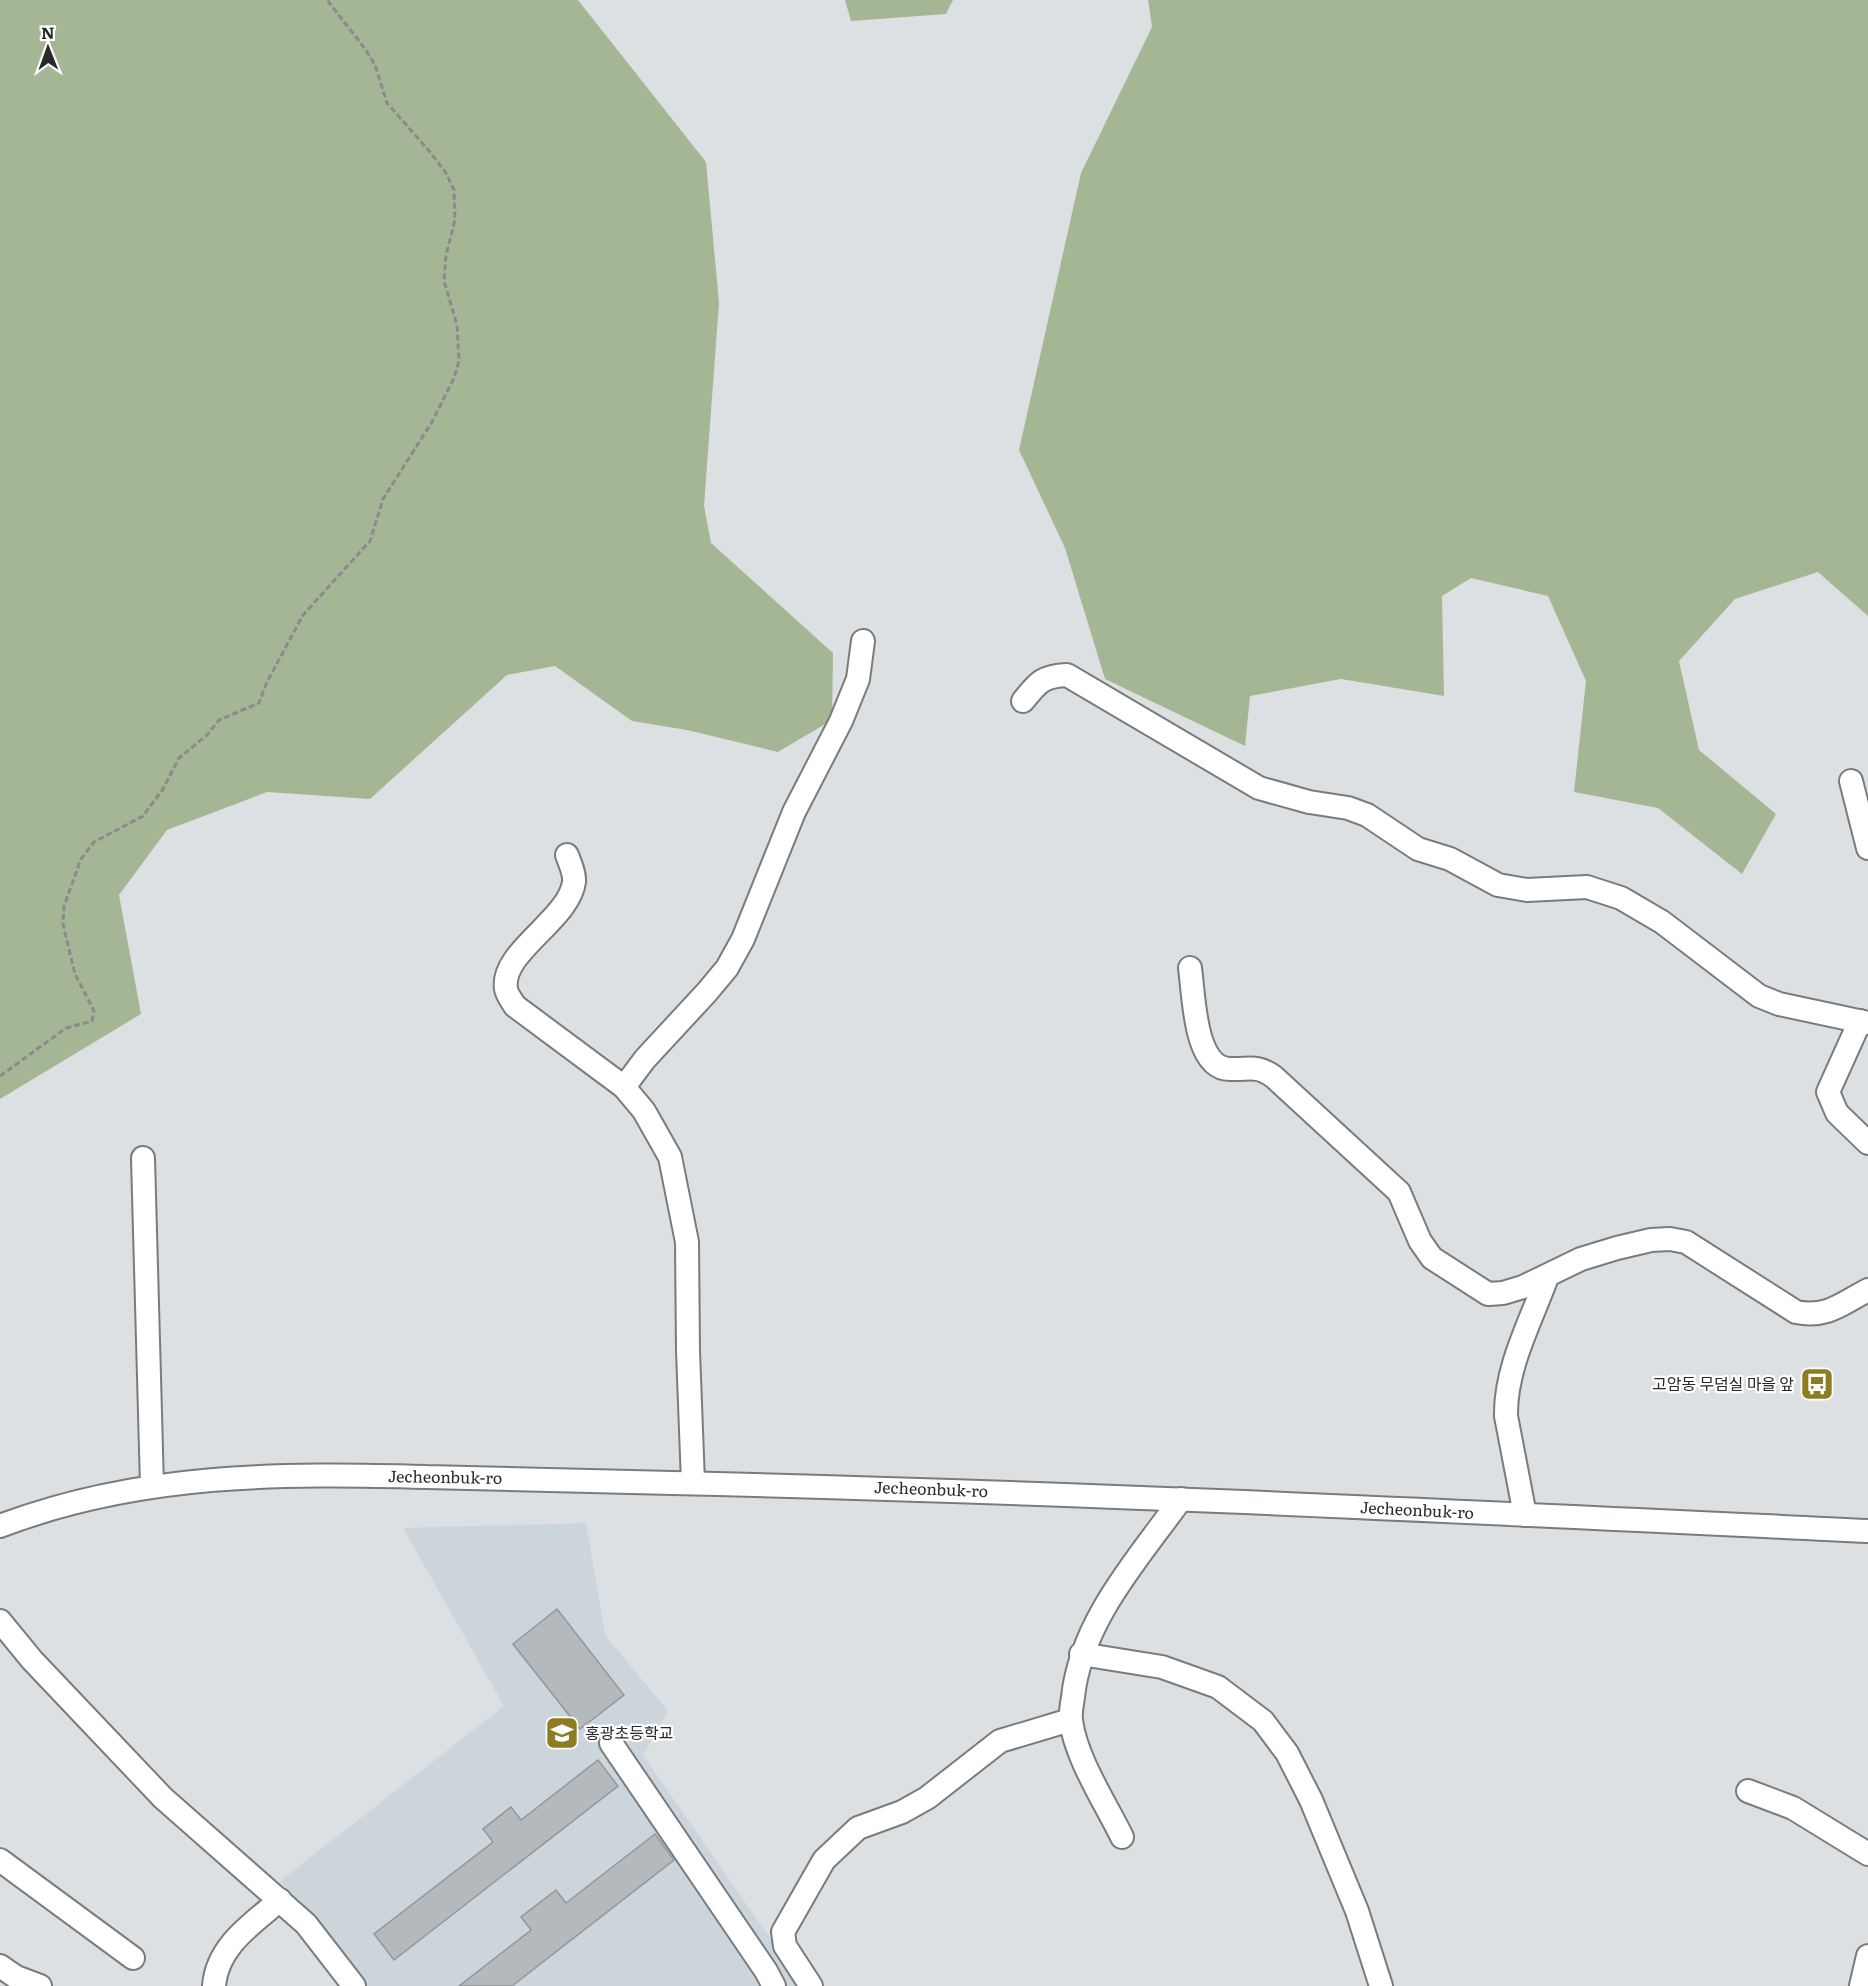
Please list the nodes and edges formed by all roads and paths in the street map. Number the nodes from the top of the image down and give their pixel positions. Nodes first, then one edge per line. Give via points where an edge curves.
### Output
1 (327, 0) edge
2 (863, 641) dead end
3 (1023, 701) dead end
4 (1851, 782) dead end
5 (1868, 848) edge
6 (567, 855) dead end
7 (1190, 968) dead end
8 (1864, 1022) edge
9 (0, 1076) edge
10 (624, 1087) junction
11 (1868, 1143) edge
12 (143, 1158) dead end
13 (1547, 1276) junction
14 (1868, 1290) edge
15 (693, 1483) junction
16 (152, 1486) junction
17 (1181, 1499) junction
18 (1525, 1515) junction
19 (2, 1519) edge
20 (1868, 1531) edge
21 (0, 1621) edge
22 (1082, 1654) junction
23 (1071, 1720) junction
24 (611, 1743) dead end
25 (1748, 1791) dead end
26 (1122, 1837) dead end
27 (1868, 1854) edge
28 (0, 1860) edge
29 (280, 1900) junction
30 (1868, 1956) edge
31 (133, 1958) dead end
32 (0, 1966) edge
33 (40, 1986) edge
34 (214, 1986) edge
35 (354, 1986) edge
36 (774, 1986) edge
37 (811, 1986) edge
38 (1381, 1986) edge
39 (1861, 1986) edge

1 - 9 path via 375,65 387,103 430,152 454,190 455,220 444,281 460,343 454,378 432,422 383,499 370,541 303,615 259,703 219,720 179,758 148,810 132,823 94,842 81,859 64,906 63,924 75,974 94,1011 92,1021 66,1029
2 - 10 street via 858,679 794,812 727,968
3 - 8 street via 1048,676 1067,675 1259,788 1357,812 1418,849 1450,859 1498,885 1527,890 1587,887 1621,898 1662,922 1760,996 1779,1004
4 - 5 street
6 - 10 street via 575,879 571,894 514,962 506,991 515,1005
7 - 13 street via 1207,1057 1215,1066 1229,1070 1263,1068 1274,1077 1399,1192 1420,1241 1432,1258 1488,1294 1503,1293
8 - 11 street via 1828,1092 1837,1113
10 - 15 street via 644,1111 670,1157 682,1210 687,1242
12 - 16 street
13 - 14 street via 1581,1259 1651,1240 1670,1239 1686,1242 1796,1312 1830,1312
13 - 18 street via 1514,1366 1506,1401
15 - 16 street, Jecheonbuk-ro via 355,1475 215,1478
15 - 17 street, Jecheonbuk-ro
16 - 19 street, Jecheonbuk-ro
17 - 18 street, Jecheonbuk-ro
17 - 22 street via 1114,1592
18 - 20 street, Jecheonbuk-ro
21 - 29 street via 163,1798
22 - 23 street
22 - 38 street via 1162,1666 1218,1688 1263,1721 1287,1753 1311,1800 1357,1911
23 - 26 street via 1079,1750
23 - 37 street via 1000,1741 927,1798 858,1828 824,1860 783,1932 785,1946
24 - 36 street
25 - 27 street via 1801,1812
28 - 31 street
29 - 34 street via 240,1934 222,1956
29 - 35 street via 306,1924
30 - 39 street
32 - 33 street

